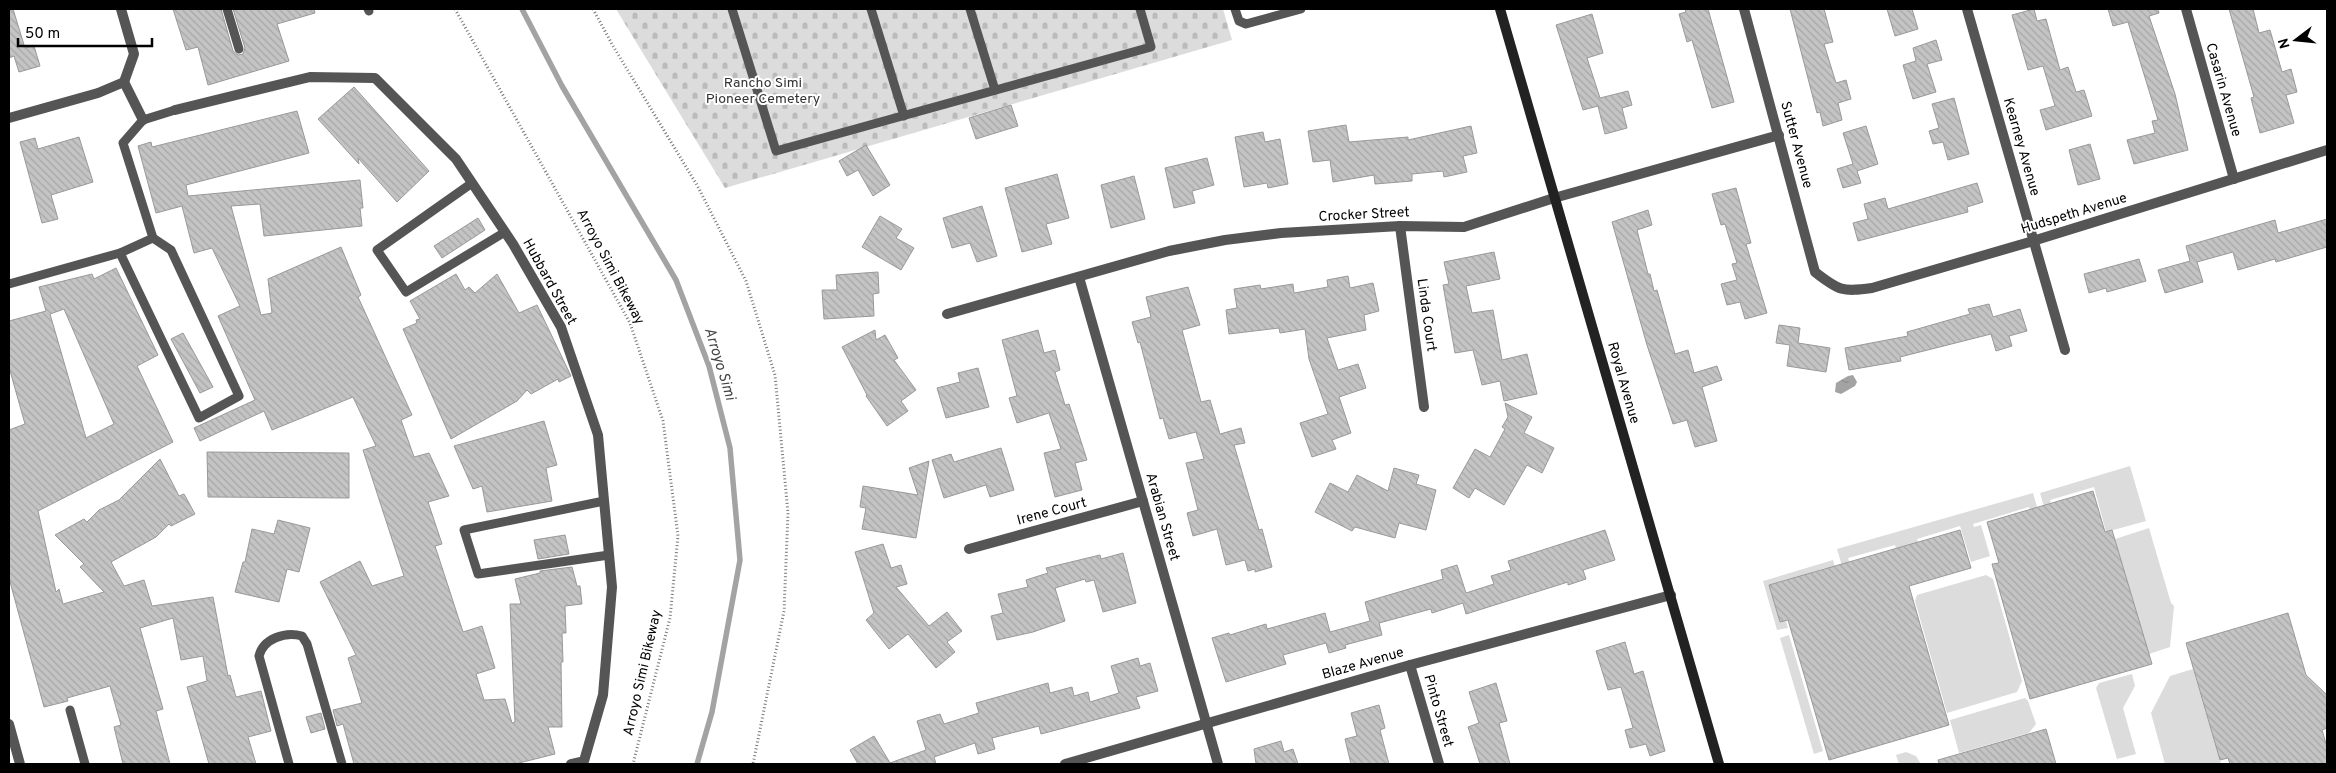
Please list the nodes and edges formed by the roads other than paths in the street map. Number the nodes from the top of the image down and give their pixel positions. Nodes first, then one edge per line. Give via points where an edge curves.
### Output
1 (121, 9) edge
2 (226, 9) edge
3 (732, 9) edge
4 (871, 9) edge
5 (970, 9) edge
6 (1140, 9) edge
7 (1235, 9) edge
8 (1301, 9) edge
9 (1500, 9) edge
10 (1744, 9) edge
11 (1967, 9) edge
12 (2186, 9) edge
13 (239, 50) dead end
14 (124, 82) junction
15 (995, 90) junction
16 (175, 110) joint
17 (904, 116) junction
18 (9, 118) edge
19 (142, 120) junction
20 (1779, 135) junction
21 (2327, 150) edge
22 (2234, 179) junction
23 (472, 183) junction
24 (1554, 198) junction
25 (1400, 226) junction
26 (505, 232) junction
27 (153, 238) junction
28 (2033, 241) junction
29 (120, 253) junction
30 (1078, 277) junction
31 (1828, 283) joint
32 (9, 284) edge
33 (947, 314) dead end
34 (2064, 350) dead end
35 (1424, 407) dead end
36 (604, 501) junction
37 (1143, 501) junction
38 (969, 549) dead end
39 (609, 555) junction
40 (1671, 595) junction
41 (1410, 664) junction
42 (70, 710) dead end
43 (1207, 723) junction
44 (9, 729) edge
45 (20, 764) edge
46 (85, 764) edge
47 (290, 764) edge
48 (342, 764) edge
49 (571, 764) edge
50 (1065, 764) edge
51 (1218, 764) edge
52 (1439, 764) edge
53 (1719, 764) edge

1 - 14 street via 134,54
2 - 13 lane
3 - 17 lane via 776,151
4 - 17 lane
5 - 15 lane
6 - 15 lane via 1152,46
7 - 8 lane via 1239,20 1246,24
9 - 24 main road, Royal Avenue
10 - 20 street, Sutter Avenue
11 - 28 street, Kearney Avenue
12 - 22 street, Casarin Avenue
14 - 18 street via 98,93
14 - 19 street
15 - 17 lane
16 - 19 lane
16 - 23 street, Hubbard Street via 310,77 375,78 456,159
19 - 27 lane via 123,143
20 - 24 street, Crocker Street
20 - 31 street, Sutter Avenue via 1816,272
21 - 22 street, Hudspeth Avenue
22 - 28 street, Hudspeth Avenue
23 - 26 street, Hubbard Street
23 - 26 lane via 377,250 406,292
24 - 25 street, Crocker Street via 1464,227
24 - 40 main road, Royal Avenue
25 - 30 street, Crocker Street via 1281,233 1225,240 1169,251
25 - 35 street, Linda Court
26 - 36 street, Hubbard Street via 561,327 598,436
27 - 29 lane
27 - 29 lane via 171,250 239,396 200,418
28 - 31 street, Hudspeth Avenue via 1872,288 1847,291
28 - 34 street, Kearney Avenue
29 - 32 lane
30 - 33 street, Crocker Street
30 - 37 street, Arabian Street
36 - 39 street, Hubbard Street
36 - 39 lane via 464,530 478,574
37 - 38 street, Irene Court
37 - 43 street, Arabian Street
39 - 49 street, Hubbard Street via 612,587 603,696 584,761
40 - 41 street, Blaze Avenue
40 - 53 main road, Royal Avenue
41 - 43 street, Blaze Avenue
41 - 52 street, Pinto Street
42 - 46 lane
43 - 50 street, Blaze Avenue
43 - 51 street, Arabian Street
44 - 45 street
47 - 48 lane via 259,656 261,647 268,641 293,633 302,636 307,644

